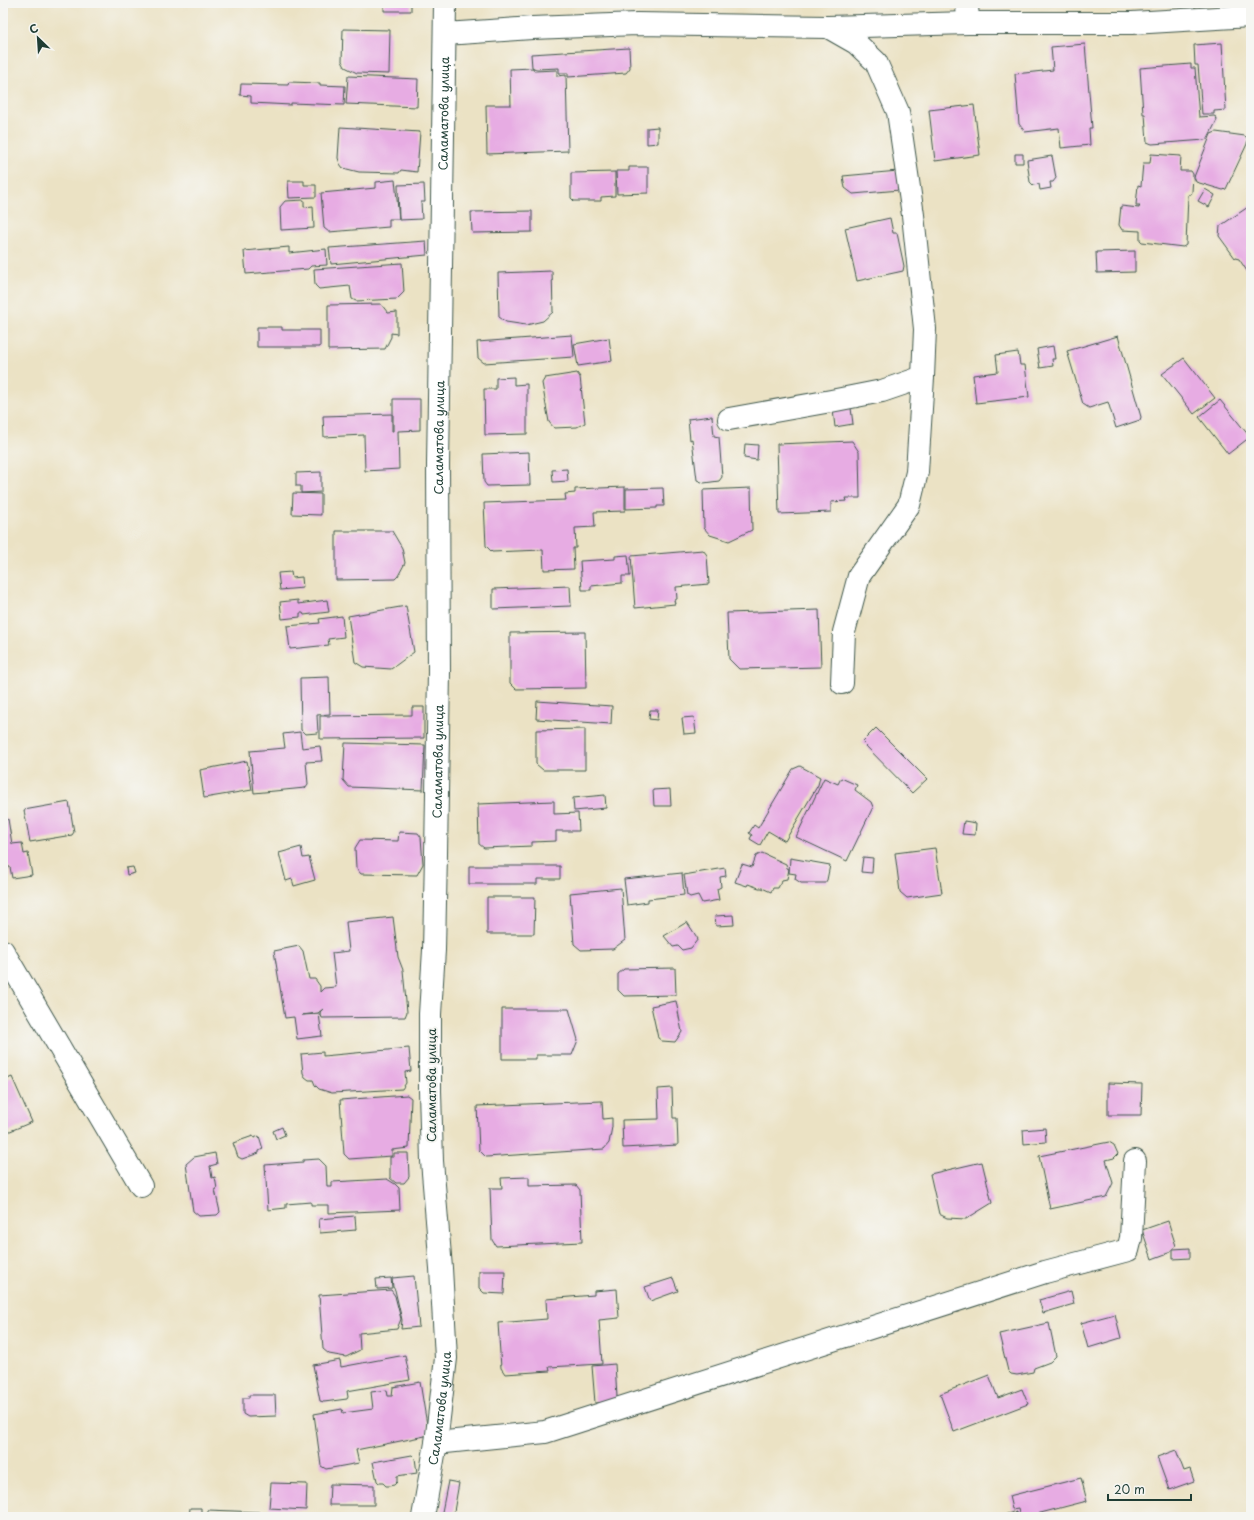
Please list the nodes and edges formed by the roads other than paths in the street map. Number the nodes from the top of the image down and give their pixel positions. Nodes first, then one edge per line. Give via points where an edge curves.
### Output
1 (445, 3) edge
2 (967, 13) edge
3 (1251, 16) edge
4 (828, 28) junction
5 (445, 34) junction
6 (923, 378) junction
7 (729, 418) dead end
8 (842, 683) dead end
9 (3, 951) edge
10 (1135, 1161) dead end
11 (141, 1186) dead end
12 (436, 1443) junction
13 (423, 1517) edge

1 - 5 street, Саламатова улица
2 - 3 street via 1132,23
2 - 4 street
4 - 5 street via 637,24
4 - 6 street via 856,43 876,62 898,112 913,214 925,329
5 - 12 street, Саламатова улица via 438,465 439,672 430,1091 432,1161 446,1358
6 - 7 street via 882,391
6 - 8 street via 917,472 909,505 859,576 844,632
9 - 11 street
10 - 12 street via 1131,1238 1128,1250 1045,1272 545,1432
12 - 13 street, Саламатова улица

